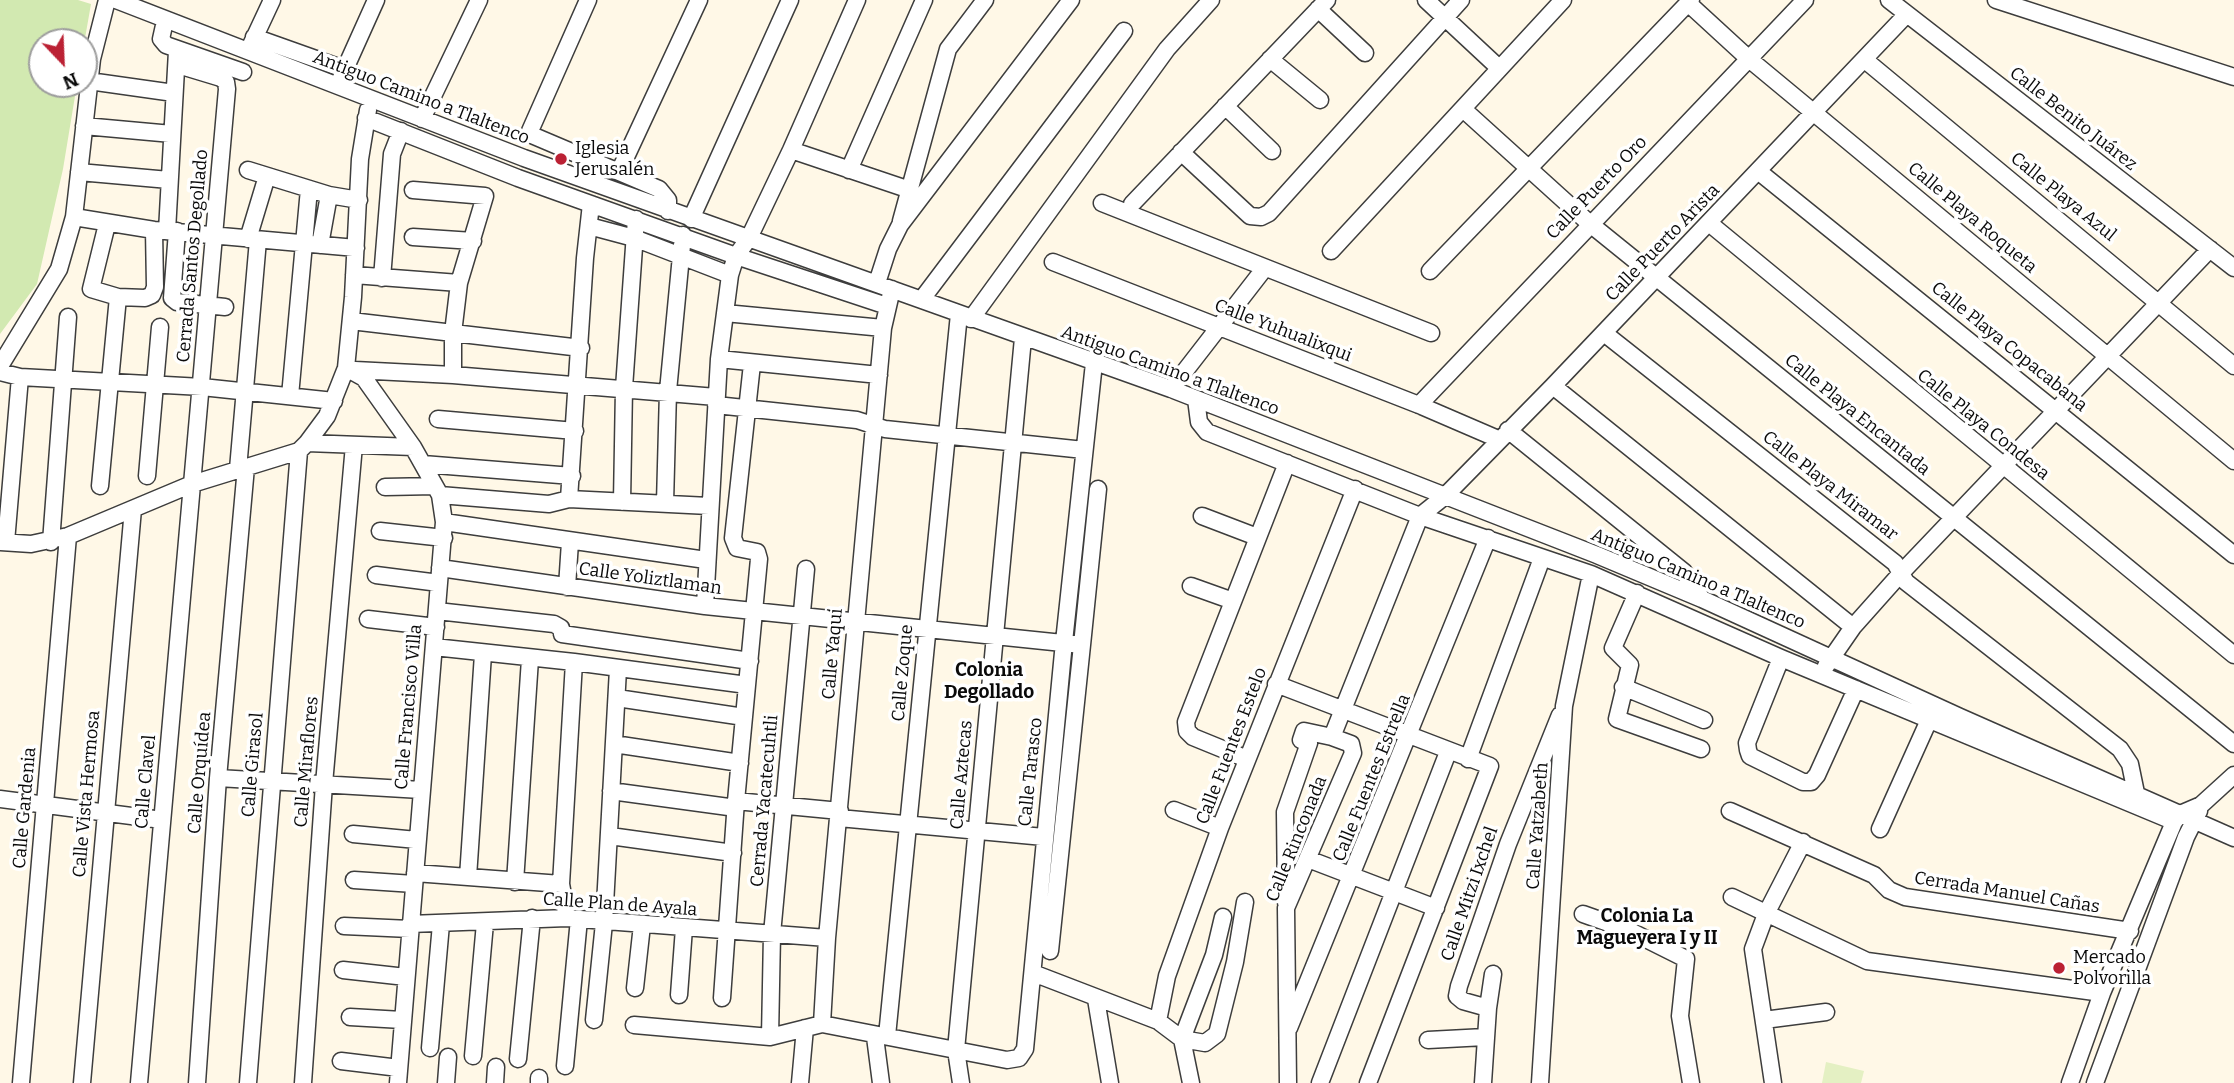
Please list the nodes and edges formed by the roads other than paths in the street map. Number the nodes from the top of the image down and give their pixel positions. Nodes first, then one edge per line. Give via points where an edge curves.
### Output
1 (116, 0) edge
2 (272, 0) edge
3 (376, 0) edge
4 (479, 0) edge
5 (588, 0) edge
6 (699, 0) edge
7 (790, 0) edge
8 (857, 0) edge
9 (923, 0) edge
10 (985, 0) edge
11 (1071, 0) edge
12 (1211, 0) edge
13 (1426, 0) edge
14 (1461, 0) edge
15 (1563, 0) edge
16 (1805, 0) edge
17 (1996, 0) edge
18 (1689, 1) edge
19 (1322, 5) edge
20 (1897, 5) edge
21 (1446, 16) junction
22 (164, 21) junction
23 (1124, 31) dead end
24 (251, 44) junction
25 (1364, 53) dead end
26 (98, 54) edge
27 (178, 58) junction
28 (1270, 59) junction
29 (1749, 59) junction
30 (1865, 60) junction
31 (1499, 68) junction
32 (344, 69) junction
33 (243, 72) dead end
34 (2234, 77) edge
35 (98, 82) edge
36 (339, 86) junction
37 (174, 93) junction
38 (87, 98) edge
39 (371, 100) junction
40 (1320, 100) dead end
41 (1224, 106) junction
42 (1463, 109) junction
43 (1815, 113) junction
44 (366, 118) junction
45 (422, 119) junction
46 (84, 126) junction
47 (401, 131) junction
48 (172, 134) junction
49 (791, 149) junction
50 (1272, 151) dead end
51 (1181, 152) junction
52 (1528, 168) junction
53 (248, 170) dead end
54 (849, 170) junction
55 (1758, 170) junction
56 (79, 172) junction
57 (619, 172) junction
58 (267, 176) junction
59 (169, 180) junction
60 (309, 189) junction
61 (414, 190) dead end
62 (910, 190) junction
63 (329, 195) junction
64 (359, 200) junction
65 (1102, 203) dead end
66 (591, 204) junction
67 (1132, 204) dead end
68 (668, 211) junction
69 (74, 217) junction
70 (636, 219) junction
71 (691, 219) junction
72 (1590, 223) junction
73 (1709, 223) junction
74 (107, 224) junction
75 (900, 225) junction
76 (589, 226) junction
77 (166, 230) junction
78 (215, 235) junction
79 (683, 235) junction
80 (413, 237) dead end
81 (749, 237) junction
82 (634, 238) junction
83 (253, 239) junction
84 (473, 241) junction
85 (302, 244) junction
86 (320, 245) junction
87 (356, 248) junction
88 (2210, 249) junction
89 (1331, 251) dead end
90 (679, 256) junction
91 (736, 256) junction
92 (1053, 262) dead end
93 (2234, 268) edge
94 (1264, 269) junction
95 (1430, 271) dead end
96 (354, 275) junction
97 (730, 275) junction
98 (1656, 277) junction
99 (382, 278) junction
100 (459, 284) junction
101 (885, 286) junction
102 (118, 297) junction
103 (922, 299) junction
104 (2161, 303) junction
105 (217, 306) junction
106 (887, 306) junction
107 (725, 313) junction
108 (68, 317) dead end
109 (965, 317) junction
110 (351, 321) junction
111 (160, 327) dead end
112 (1218, 327) junction
113 (883, 328) junction
114 (1604, 332) junction
115 (453, 333) junction
116 (1431, 333) dead end
117 (1023, 338) junction
118 (581, 348) junction
119 (2110, 356) junction
120 (719, 359) junction
121 (1094, 363) junction
122 (752, 364) junction
123 (0, 366) edge
124 (2234, 366) edge
125 (350, 369) junction
126 (0, 372) edge
127 (453, 375) junction
128 (879, 375) junction
129 (20, 377) junction
130 (65, 379) junction
131 (109, 383) junction
132 (155, 385) junction
133 (578, 385) junction
134 (1553, 386) junction
135 (202, 387) junction
136 (624, 388) junction
137 (1171, 389) junction
138 (246, 391) junction
139 (668, 391) junction
140 (290, 396) junction
141 (1196, 399) junction
142 (334, 401) junction
143 (716, 401) junction
144 (1419, 405) junction
145 (749, 408) junction
146 (2056, 410) junction
147 (438, 419) dead end
148 (876, 424) junction
149 (575, 431) junction
150 (1503, 434) junction
151 (945, 436) junction
152 (1013, 440) junction
153 (354, 445) junction
154 (303, 447) junction
155 (413, 447) junction
156 (1084, 450) junction
157 (2234, 461) edge
158 (1287, 463) junction
159 (423, 464) junction
160 (2002, 466) junction
161 (242, 468) junction
162 (147, 476) dead end
163 (572, 476) junction
164 (192, 484) junction
165 (100, 486) dead end
166 (384, 487) dead end
167 (1098, 489) dead end
168 (1355, 489) junction
169 (438, 491) junction
170 (1445, 496) junction
171 (569, 499) junction
172 (622, 502) junction
173 (665, 503) junction
174 (709, 506) junction
175 (132, 509) junction
176 (1202, 516) dead end
177 (1420, 516) junction
178 (1953, 517) junction
179 (444, 530) junction
180 (380, 531) dead end
181 (68, 536) junction
182 (1257, 537) junction
183 (1488, 538) junction
184 (3, 542) edge
185 (51, 542) junction
186 (570, 542) junction
187 (2234, 555) edge
188 (1542, 558) junction
189 (706, 559) junction
190 (806, 569) dead end
191 (1902, 572) junction
192 (1591, 574) junction
193 (376, 575) dead end
194 (440, 575) junction
195 (1191, 586) dead end
196 (567, 587) junction
197 (1637, 593) junction
198 (1702, 598) junction
199 (1233, 601) junction
200 (705, 606) junction
201 (755, 612) junction
202 (800, 616) junction
203 (436, 619) junction
204 (368, 620) dead end
205 (855, 622) junction
206 (1853, 627) junction
207 (926, 630) junction
208 (994, 636) junction
209 (1064, 642) junction
210 (1082, 645) junction
211 (434, 647) junction
212 (483, 654) junction
213 (2234, 655) edge
214 (1781, 658) junction
215 (1830, 658) junction
216 (530, 659) junction
217 (750, 661) junction
218 (574, 662) junction
219 (618, 669) junction
220 (1821, 674) junction
221 (1276, 684) junction
222 (747, 685) junction
223 (1623, 687) junction
224 (1856, 689) junction
225 (617, 698) junction
226 (1564, 706) junction
227 (1343, 710) junction
228 (744, 717) junction
229 (1704, 720) dead end
230 (1929, 720) junction
231 (1957, 724) junction
232 (1409, 736) junction
233 (1332, 737) junction
234 (614, 744) junction
235 (2234, 744) edge
236 (1700, 749) dead end
237 (1448, 752) junction
238 (1468, 758) junction
239 (1247, 759) junction
240 (740, 762) junction
241 (2063, 769) junction
242 (2234, 775) edge
243 (218, 778) junction
244 (271, 780) junction
245 (324, 784) junction
246 (421, 790) junction
247 (611, 791) junction
248 (2136, 793) junction
249 (0, 799) edge
250 (736, 804) junction
251 (785, 805) junction
252 (45, 806) junction
253 (1174, 810) dead end
254 (1730, 811) dead end
255 (104, 813) junction
256 (839, 814) junction
257 (2188, 818) junction
258 (162, 820) junction
259 (908, 823) junction
260 (1220, 828) junction
261 (1880, 829) dead end
262 (976, 830) junction
263 (353, 834) dead end
264 (610, 836) junction
265 (1044, 837) junction
266 (2234, 838) edge
267 (417, 840) junction
268 (1803, 842) junction
269 (733, 853) junction
270 (1308, 859) junction
271 (468, 877) junction
272 (415, 878) junction
273 (1352, 878) junction
274 (354, 880) dead end
275 (515, 882) junction
276 (562, 884) junction
277 (1394, 893) junction
278 (1732, 897) dead end
279 (1245, 902) dead end
280 (1286, 908) junction
281 (1436, 908) junction
282 (1584, 914) dead end
283 (1766, 914) junction
284 (1223, 916) dead end
285 (532, 918) junction
286 (573, 918) junction
287 (485, 923) junction
288 (604, 923) junction
289 (441, 924) junction
290 (642, 925) junction
291 (344, 926) dead end
292 (410, 926) junction
293 (684, 928) junction
294 (730, 931) junction
295 (2130, 931) junction
296 (772, 934) junction
297 (827, 939) junction
298 (1050, 951) dead end
299 (1214, 955) junction
300 (1235, 962) junction
301 (342, 970) dead end
302 (1033, 973) junction
303 (1493, 974) dead end
304 (406, 977) junction
305 (635, 988) dead end
306 (2102, 993) junction
307 (679, 995) dead end
308 (722, 998) dead end
309 (1097, 999) junction
310 (1488, 1008) junction
311 (1826, 1012) dead end
312 (350, 1017) dead end
313 (402, 1020) junction
314 (594, 1020) dead end
315 (1764, 1020) junction
316 (1158, 1021) junction
317 (822, 1024) junction
318 (634, 1025) dead end
319 (805, 1028) junction
320 (1288, 1030) junction
321 (881, 1036) junction
322 (770, 1037) junction
323 (1485, 1037) junction
324 (1182, 1039) junction
325 (1428, 1040) dead end
326 (430, 1048) dead end
327 (956, 1050) junction
328 (448, 1056) dead end
329 (473, 1056) dead end
330 (518, 1059) dead end
331 (341, 1061) dead end
332 (565, 1066) dead end
333 (398, 1076) edge
334 (21, 1083) edge
335 (82, 1083) edge
336 (139, 1083) edge
337 (197, 1083) edge
338 (248, 1083) edge
339 (303, 1083) edge
340 (446, 1083) edge
341 (800, 1083) edge
342 (881, 1083) edge
343 (961, 1083) edge
344 (1110, 1083) edge
345 (1191, 1083) edge
346 (1288, 1083) edge
347 (1320, 1083) edge
348 (1368, 1083) edge
349 (1483, 1083) edge
350 (1539, 1083) edge
351 (1691, 1083) edge
352 (1773, 1083) edge
353 (2070, 1083) edge
354 (2095, 1083) edge

1 - 22 street, Antiguo Camino a Tlaltenco
1 - 26 street
2 - 24 street
3 - 32 street
4 - 45 street
5 - 57 street via 530,131
6 - 57 street
7 - 71 street
8 - 49 street
9 - 54 street
10 - 62 street via 948,49
11 - 75 street
12 - 109 street via 1167,49
13 - 21 street
14 - 21 street
15 - 31 street
16 - 29 street, Calle Puerto Oro
17 - 34 street
18 - 29 street, Calle Playa Roqueta
18 - 52 street
19 - 25 street
19 - 28 street
20 - 30 street, Calle Puerto Arista
20 - 88 street, Calle Benito Juárez
21 - 31 street
21 - 51 street via 1269,213 1250,216
22 - 24 street, Antiguo Camino a Tlaltenco
22 - 27 street via 161,39
23 - 103 street
24 - 32 street
24 - 36 street, Antiguo Camino a Tlaltenco
27 - 33 street
27 - 37 street
27 - 78 street, Cerrada Santos Degollado via 226,82
28 - 40 street
28 - 41 street
29 - 43 street, Calle Playa Roqueta
29 - 72 street, Calle Puerto Oro
30 - 43 street, Calle Puerto Arista
30 - 104 street, Calle Playa Azul
31 - 42 street
32 - 36 street
35 - 37 street
36 - 39 street, Antiguo Camino a Tlaltenco
37 - 48 street
38 - 46 street
39 - 44 street
39 - 45 street, Antiguo Camino a Tlaltenco
41 - 50 street
41 - 51 street
42 - 52 street, Calle Playa Encantada
42 - 89 street
43 - 55 street, Calle Puerto Arista
43 - 119 street, Calle Playa Roqueta
44 - 47 street
44 - 64 street
45 - 68 street, Antiguo Camino a Tlaltenco
46 - 48 street
46 - 56 street
47 - 66 street
47 - 99 street via 392,154
48 - 59 street
49 - 54 street
49 - 81 street
51 - 67 street
52 - 72 street, Calle Playa Encantada
52 - 95 street
53 - 58 street
54 - 62 street
55 - 73 street, Calle Puerto Arista
55 - 146 street, Calle Playa Copacabana
56 - 59 street
56 - 69 street
57 - 68 street via 659,189 668,200
58 - 60 street
58 - 83 street, Calle Orquídea
59 - 77 street
60 - 63 street
60 - 85 street
61 - 84 street via 485,196
62 - 75 street
63 - 64 street
63 - 86 street
64 - 87 street
65 - 94 street
66 - 70 street
66 - 76 street
68 - 71 street, Antiguo Camino a Tlaltenco
69 - 74 street
69 - 123 street via 49,290
70 - 79 street
70 - 82 street
71 - 81 street, Antiguo Camino a Tlaltenco
72 - 98 street, Calle Playa Encantada
72 - 144 street, Calle Puerto Oro
73 - 98 street, Calle Puerto Arista
73 - 160 street, Calle Playa Condesa
74 - 77 street
74 - 102 street via 91,289
75 - 101 street, Calle Yaqui via 888,249
76 - 82 street
76 - 118 street
77 - 78 street
77 - 102 street via 152,295
77 - 105 street via 172,298
78 - 83 street
78 - 105 street, Cerrada Santos Degollado
79 - 90 street
79 - 91 street
80 - 84 street
81 - 91 street
81 - 101 street, Antiguo Camino a Tlaltenco
82 - 90 street
82 - 136 street
83 - 85 street
83 - 138 street, Calle Orquídea
84 - 100 street
85 - 86 street
85 - 140 street
86 - 87 street
87 - 96 street
88 - 93 street, Calle Benito Juárez
88 - 104 street
90 - 97 street
90 - 139 street
91 - 97 street
91 - 106 street
92 - 112 street, Calle Yuhualixqui
94 - 112 street
94 - 116 street
96 - 99 street
96 - 110 street
97 - 107 street
98 - 114 street, Calle Puerto Arista
98 - 178 street, Calle Playa Encantada
99 - 100 street
100 - 115 street
101 - 103 street, Antiguo Camino a Tlaltenco
101 - 106 street, Calle Yaqui
102 - 131 street
103 - 109 street, Antiguo Camino a Tlaltenco
104 - 119 street
104 - 124 street, Calle Playa Azul
105 - 135 street, Cerrada Santos Degollado
106 - 113 street, Calle Yaqui
107 - 113 street
107 - 120 street
108 - 130 street
109 - 117 street, Antiguo Camino a Tlaltenco
109 - 151 street, Calle Zoque
110 - 115 street
110 - 125 street
111 - 132 street
112 - 137 street
112 - 144 street, Calle Yuhualixqui
113 - 128 street, Calle Yaqui
114 - 134 street, Calle Puerto Arista
114 - 191 street, Calle Playa Miramar
115 - 118 street
115 - 127 street
117 - 121 street, Antiguo Camino a Tlaltenco
117 - 152 street, Calle Aztecas
118 - 133 street
119 - 146 street
119 - 157 street, Calle Playa Roqueta
120 - 122 street
120 - 143 street
121 - 137 street, Antiguo Camino a Tlaltenco
121 - 156 street, Calle Tarasco
122 - 128 street
122 - 145 street
125 - 127 street
125 - 142 street
125 - 155 street, Calle Francisco Villa via 373,388
126 - 129 street
127 - 133 street
128 - 148 street, Calle Yaqui
129 - 130 street
129 - 184 street
130 - 131 street
130 - 185 street
131 - 132 street
131 - 165 street
132 - 135 street
132 - 162 street
133 - 136 street
133 - 149 street
134 - 150 street, Calle Puerto Arista
134 - 206 street
135 - 138 street
135 - 164 street, Cerrada Santos Degollado
136 - 139 street
136 - 172 street
137 - 141 street, Antiguo Camino a Tlaltenco
138 - 140 street
138 - 161 street, Calle Orquídea
139 - 143 street
139 - 173 street
140 - 142 street
141 - 158 street via 1199,422 1207,432
141 - 170 street, Antiguo Camino a Tlaltenco
142 - 154 street
143 - 145 street
143 - 174 street
144 - 150 street, Calle Yuhualixqui
145 - 148 street
145 - 201 street via 733,538 737,548 757,552
146 - 160 street
146 - 187 street, Calle Playa Copacabana
147 - 149 street
148 - 151 street
148 - 205 street, Calle Yaqui
149 - 163 street
150 - 170 street, Calle Puerto Arista
150 - 198 street, Calle Yuhualixqui via 1684,572
151 - 152 street
151 - 207 street, Calle Zoque
152 - 156 street
152 - 208 street, Calle Aztecas
153 - 154 street
153 - 155 street
153 - 245 street, Calle Miraflores
154 - 161 street
154 - 244 street, Calle Girasol
155 - 159 street, Calle Francisco Villa
156 - 209 street, Calle Tarasco
158 - 168 street
158 - 182 street
159 - 163 street
159 - 169 street, Calle Francisco Villa
160 - 178 street
160 - 213 street, Calle Playa Condesa
161 - 164 street
161 - 243 street, Calle Orquídea
163 - 171 street
164 - 175 street
164 - 258 street, Calle Clavel
166 - 169 street
167 - 210 street
168 - 177 street
168 - 221 street, Calle Fuentes Estelo
169 - 171 street via 549,504
169 - 179 street, Calle Francisco Villa
170 - 177 street
170 - 198 street, Antiguo Camino a Tlaltenco
171 - 172 street
172 - 173 street
173 - 174 street
174 - 189 street
175 - 181 street
175 - 255 street, Calle Vista Hermosa
176 - 182 street
177 - 183 street
177 - 227 street
178 - 191 street
178 - 235 street, Calle Playa Encantada
179 - 180 street
179 - 186 street
179 - 194 street, Calle Francisco Villa
181 - 185 street
181 - 252 street, Calle Gardenia
182 - 199 street
183 - 188 street
183 - 232 street, Calle Fuentes Estrella
184 - 185 street
186 - 189 street
186 - 196 street
188 - 192 street
188 - 238 street
189 - 200 street
190 - 202 street, Cerrada Yacatecuhtli
191 - 206 street
191 - 248 street, Calle Playa Miramar via 1906,582 2120,749 2130,764
192 - 197 street
192 - 226 street, Calle Yatzabeth
193 - 194 street, Calle Yoliztlaman
194 - 196 street, Calle Yoliztlaman
194 - 203 street, Calle Francisco Villa
195 - 199 street
196 - 200 street, Calle Yoliztlaman
197 - 214 street
197 - 223 street via 1613,649 1630,665
198 - 215 street, Antiguo Camino a Tlaltenco
199 - 239 street via 1186,722 1193,737
200 - 201 street, Calle Yoliztlaman
201 - 202 street, Calle Yoliztlaman
201 - 217 street
202 - 205 street, Calle Yoliztlaman
202 - 251 street, Cerrada Yacatecuhtli
203 - 204 street
203 - 211 street, Calle Francisco Villa
203 - 217 street via 554,624 562,634
205 - 207 street, Calle Yoliztlaman
205 - 256 street, Calle Yaqui
206 - 215 street
207 - 208 street, Calle Yoliztlaman
207 - 259 street, Calle Zoque
208 - 209 street, Calle Yoliztlaman
208 - 262 street, Calle Aztecas
209 - 210 street, Calle Yoliztlaman
209 - 265 street, Calle Tarasco
210 - 298 street
211 - 212 street
211 - 246 street, Calle Francisco Villa
212 - 216 street
212 - 271 street
214 - 220 street
214 - 224 street via 1748,750 1750,756 1803,782 1811,782 1817,775
215 - 220 street
215 - 231 street, Antiguo Camino a Tlaltenco
216 - 218 street
216 - 275 street
217 - 222 street
218 - 219 street
218 - 276 street
219 - 222 street
219 - 225 street
220 - 224 street
221 - 227 street
221 - 239 street, Calle Fuentes Estelo
222 - 228 street
223 - 229 street
223 - 236 street via 1616,715 1619,722
224 - 230 street
225 - 228 street
225 - 234 street
226 - 310 street, Calle Mitzi Ixchel via 1508,844 1459,986 1457,996 1463,1001
226 - 350 street, Calle Yatzabeth
227 - 232 street
227 - 233 street
228 - 240 street
230 - 231 street
230 - 261 street
231 - 241 street, Antiguo Camino a Tlaltenco
232 - 237 street
232 - 273 street, Calle Fuentes Estrella
233 - 270 street, Calle Rinconada via 1351,744 1353,753
233 - 280 street via 1304,731 1301,740 1309,743 1285,812
234 - 240 street
234 - 247 street
237 - 238 street
237 - 277 street
238 - 281 street via 1490,766
239 - 260 street, Calle Fuentes Estelo
240 - 250 street
241 - 248 street, Antiguo Camino a Tlaltenco
241 - 257 street
242 - 257 street
243 - 244 street
243 - 337 street, Calle Orquídea
244 - 245 street
244 - 338 street, Calle Girasol
245 - 246 street
245 - 339 street, Calle Miraflores
246 - 267 street, Calle Francisco Villa
247 - 250 street
247 - 264 street
248 - 257 street, Antiguo Camino a Tlaltenco
249 - 252 street
250 - 251 street
250 - 269 street
251 - 256 street
251 - 296 street, Cerrada Yacatecuhtli
252 - 255 street
252 - 334 street, Calle Gardenia
253 - 260 street
254 - 268 street, Cerrada Manuel Cañas
255 - 258 street
255 - 335 street, Calle Vista Hermosa
256 - 259 street
256 - 297 street, Calle Yaqui
257 - 266 street
257 - 295 street
257 - 354 street
258 - 336 street, Calle Clavel
259 - 262 street
259 - 321 street, Calle Zoque
260 - 316 street, Calle Fuentes Estelo via 1167,975
262 - 265 street
262 - 327 street, Calle Aztecas
263 - 267 street
264 - 269 street
264 - 288 street
265 - 302 street, Calle Tarasco
267 - 272 street, Calle Francisco Villa
268 - 283 street
268 - 295 street, Cerrada Manuel Cañas via 1874,875 1889,890 1905,897
269 - 294 street
270 - 273 street
270 - 280 street, Calle Rinconada
271 - 272 street
271 - 275 street
272 - 274 street
272 - 292 street, Calle Francisco Villa
273 - 277 street
273 - 320 street, Calle Fuentes Estrella
275 - 276 street
276 - 286 street
277 - 281 street
277 - 347 street
278 - 283 street
279 - 300 street
280 - 320 street, Calle Rinconada
281 - 348 street
282 - 351 street via 1629,930 1686,959 1680,1016
283 - 306 street via 1867,961
283 - 315 street via 1752,961
284 - 299 street
285 - 286 street, Calle Plan de Ayala
285 - 287 street, Calle Plan de Ayala
285 - 330 street
286 - 288 street, Calle Plan de Ayala
286 - 332 street
287 - 289 street, Calle Plan de Ayala
287 - 329 street
288 - 290 street, Calle Plan de Ayala
288 - 314 street
289 - 292 street, Calle Plan de Ayala
289 - 326 street
290 - 293 street, Calle Plan de Ayala
290 - 305 street
291 - 292 street, Calle Plan de Ayala
292 - 304 street, Calle Francisco Villa
293 - 294 street, Calle Plan de Ayala
293 - 307 street
294 - 296 street, Calle Plan de Ayala
294 - 308 street
295 - 306 street
296 - 297 street, Calle Plan de Ayala
296 - 322 street, Cerrada Yacatecuhtli
297 - 317 street, Calle Yaqui
299 - 300 street
299 - 324 street
300 - 324 street via 1213,1040
301 - 304 street
302 - 309 street
302 - 327 street, Calle Tarasco via 1025,1049 1019,1058
303 - 310 street
304 - 313 street, Calle Francisco Villa
306 - 353 street
309 - 316 street
309 - 344 street
310 - 323 street
311 - 315 street
312 - 313 street
313 - 333 street, Calle Francisco Villa
315 - 352 street
316 - 324 street
317 - 319 street
317 - 321 street
318 - 322 street
319 - 322 street
319 - 341 street
320 - 346 street, Calle Rinconada
321 - 327 street
321 - 342 street, Calle Zoque
323 - 325 street
323 - 349 street
324 - 345 street
327 - 343 street, Calle Aztecas
328 - 340 street
331 - 333 street

